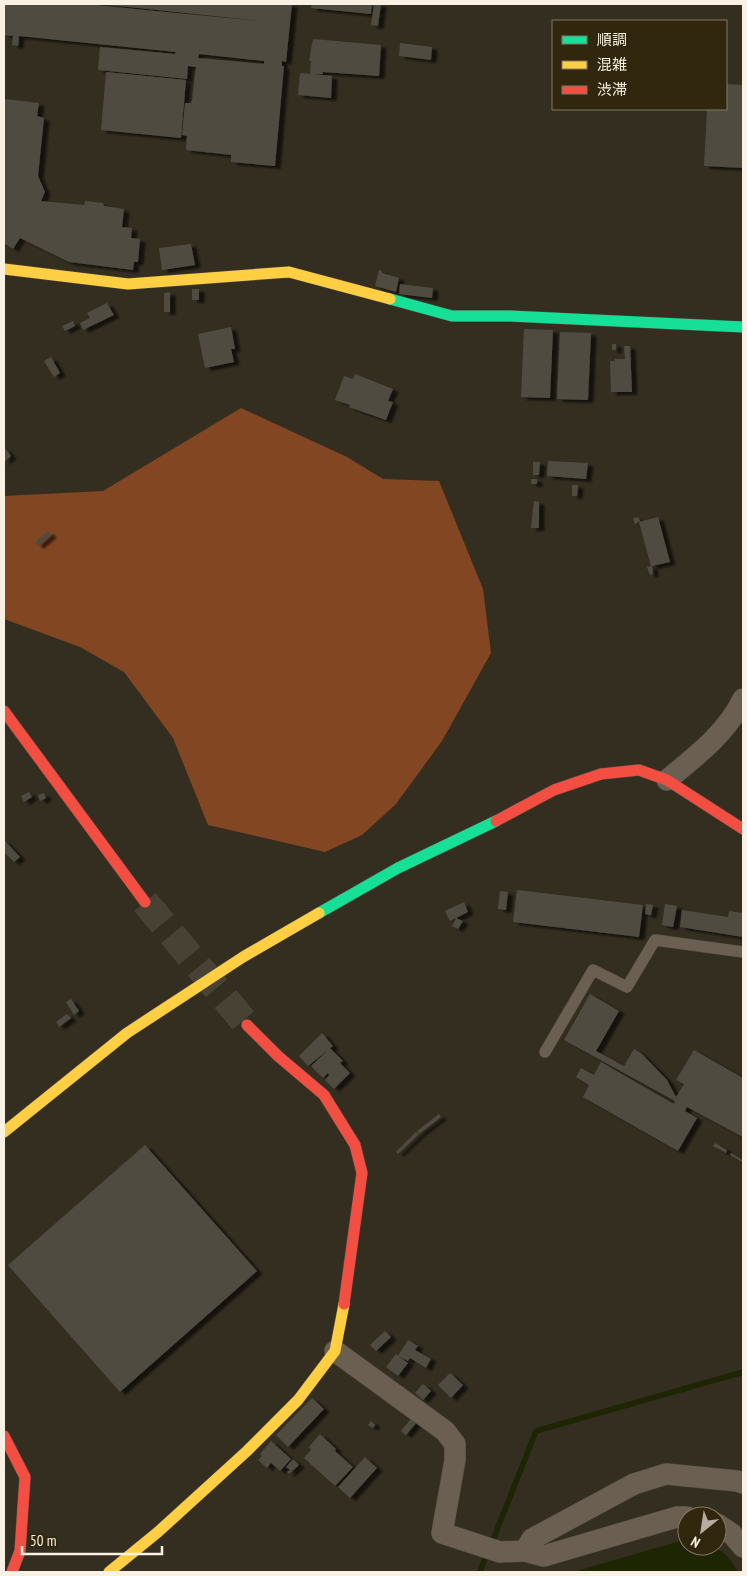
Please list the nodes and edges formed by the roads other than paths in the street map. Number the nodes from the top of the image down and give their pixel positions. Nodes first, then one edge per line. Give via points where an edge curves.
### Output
1 (4, 269) edge
2 (743, 327) edge
3 (743, 699) edge
4 (4, 711) edge
5 (667, 780) junction
6 (743, 829) edge
7 (145, 902) tunnel mouth
8 (743, 952) edge
9 (247, 1025) tunnel mouth
10 (545, 1052) dead end
11 (4, 1132) edge
12 (335, 1351) junction
13 (4, 1436) edge
14 (741, 1481) edge
15 (677, 1517) edge
16 (727, 1531) edge
17 (743, 1547) edge
18 (525, 1551) junction
19 (12, 1572) edge
20 (109, 1572) edge

1 - 2 street via 128,284 290,272 452,316
3 - 5 street via 739,709 711,744
4 - 7 street
5 - 6 street
5 - 11 street via 639,770 601,774 554,790 398,868 243,957 127,1033
8 - 10 lane via 655,940 626,987 593,970
9 - 12 street via 324,1095 355,1145 362,1173
12 - 18 street via 445,1430 455,1444 442,1533 500,1552
12 - 20 street via 298,1400 247,1451
13 - 19 street via 24,1477 20,1551
14 - 18 street via 666,1474 634,1484 532,1539
15 - 18 street via 544,1556
16 - 17 street

